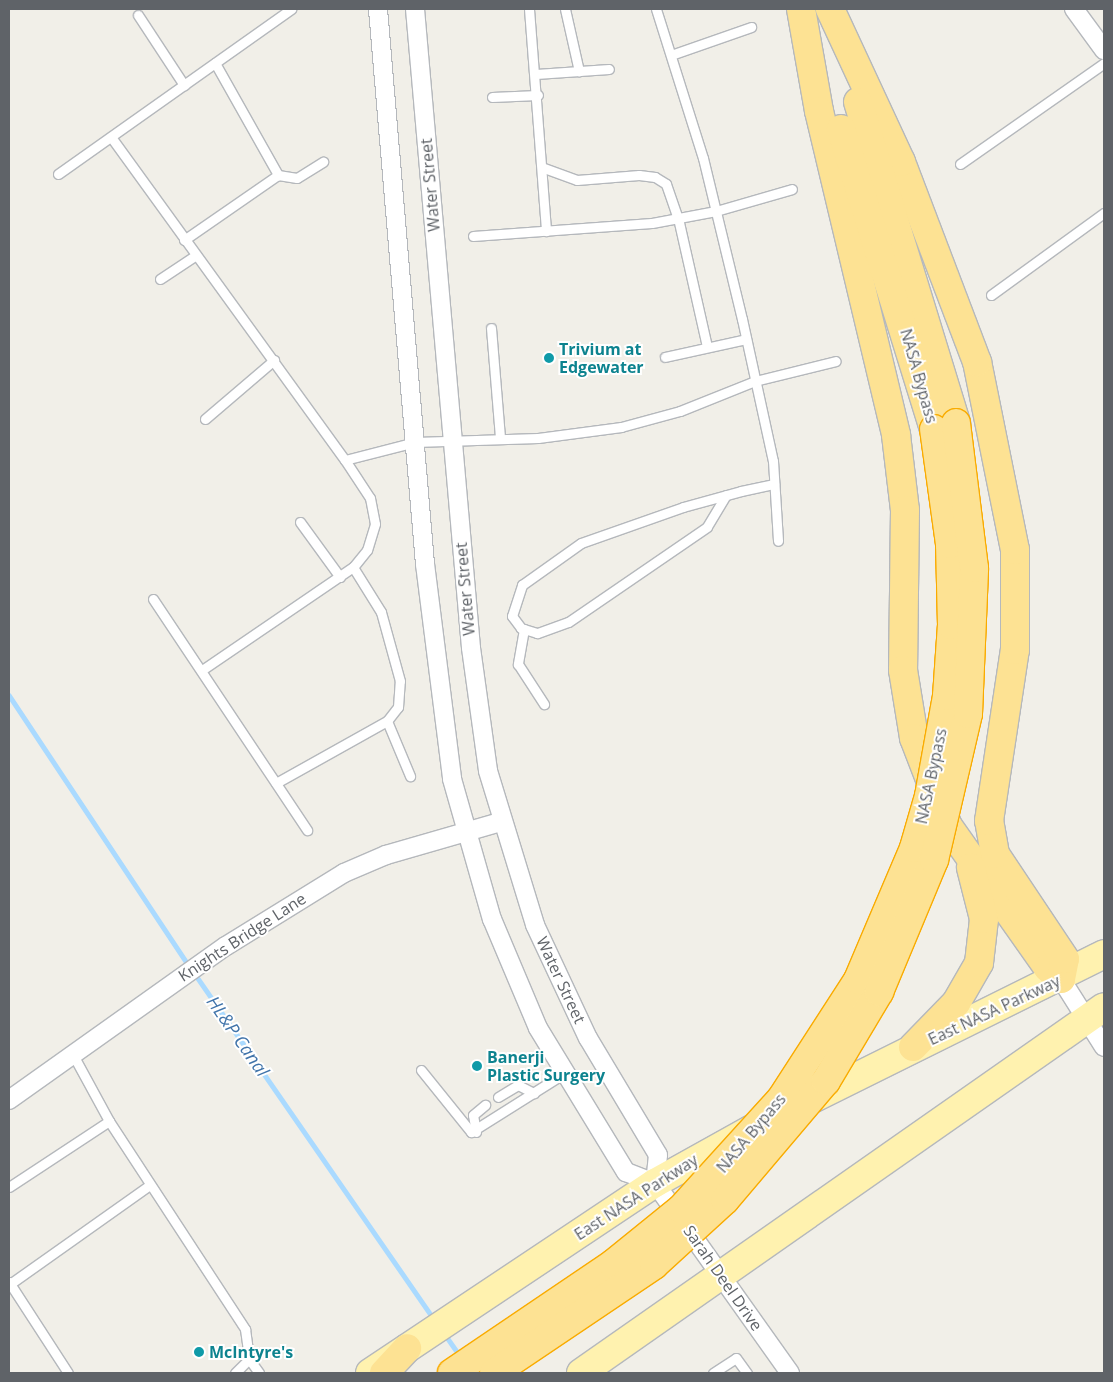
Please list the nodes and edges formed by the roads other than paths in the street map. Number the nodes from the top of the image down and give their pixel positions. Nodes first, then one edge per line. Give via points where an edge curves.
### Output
1 (291, 9) edge
2 (378, 9) edge
3 (415, 9) edge
4 (530, 9) edge
5 (565, 9) edge
6 (656, 9) edge
7 (801, 9) edge
8 (829, 9) edge
9 (1074, 9) edge
10 (138, 15) dead end
11 (751, 27) dead end
12 (1104, 50) edge
13 (670, 56) junction
14 (215, 63) junction
15 (1104, 63) edge
16 (609, 69) dead end
17 (579, 71) junction
18 (536, 74) junction
19 (184, 85) junction
20 (538, 95) junction
21 (492, 97) dead end
22 (111, 137) junction
23 (323, 162) dead end
24 (960, 164) dead end
25 (544, 168) junction
26 (58, 174) dead end
27 (278, 175) junction
28 (792, 189) dead end
29 (716, 211) junction
30 (1104, 213) edge
31 (678, 218) junction
32 (546, 231) junction
33 (473, 236) dead end
34 (184, 240) junction
35 (196, 255) junction
36 (160, 279) dead end
37 (991, 295) dead end
38 (491, 328) dead end
39 (746, 338) junction
40 (707, 347) junction
41 (665, 357) dead end
42 (274, 360) junction
43 (836, 361) dead end
44 (755, 381) junction
45 (205, 419) dead end
46 (945, 426) junction
47 (500, 438) junction
48 (451, 439) junction
49 (415, 442) junction
50 (345, 460) junction
51 (774, 484) junction
52 (726, 495) junction
53 (300, 522) dead end
54 (778, 541) dead end
55 (353, 568) junction
56 (340, 577) junction
57 (153, 598) dead end
58 (524, 629) junction
59 (202, 670) junction
60 (544, 704) dead end
61 (387, 721) junction
62 (410, 776) dead end
63 (276, 783) junction
64 (500, 822) junction
65 (307, 830) dead end
66 (466, 832) junction
67 (966, 850) junction
68 (1104, 954) edge
69 (1061, 979) junction
70 (1095, 1013) edge
71 (914, 1047) junction
72 (1104, 1047) edge
73 (72, 1053) junction
74 (421, 1070) dead end
75 (563, 1074) junction
76 (534, 1093) junction
77 (498, 1096) dead end
78 (9, 1100) edge
79 (486, 1105) dead end
80 (110, 1121) junction
81 (476, 1132) junction
82 (655, 1183) junction
83 (150, 1185) junction
84 (9, 1187) edge
85 (723, 1277) junction
86 (9, 1283) edge
87 (407, 1348) junction
88 (249, 1359) junction
89 (68, 1373) edge
90 (235, 1373) edge
91 (259, 1373) edge
92 (370, 1373) edge
93 (384, 1373) edge
94 (452, 1373) edge
95 (494, 1373) edge
96 (581, 1373) edge
97 (713, 1373) edge
98 (747, 1373) edge
99 (790, 1373) edge

1 - 14 lane
2 - 49 street
3 - 48 street, Water Street
4 - 18 lane
5 - 17 lane
6 - 13 lane
7 - 46 highway, NASA Bypass
7 - 67 highway via 819,111 896,435 905,510 902,649 908,714 936,803
8 - 46 highway, NASA Bypass
8 - 69 highway via 902,162 977,362 1015,550 1015,650 989,821 995,854 1065,959
9 - 12 street
10 - 19 lane
11 - 13 lane
13 - 29 lane
14 - 19 lane
14 - 27 lane
15 - 24 lane
16 - 17 lane
17 - 18 lane
18 - 20 lane
19 - 22 lane
20 - 21 lane
20 - 25 lane
22 - 26 lane
22 - 34 lane
23 - 27 lane via 297,178
25 - 31 lane via 577,180 655,177 666,184
25 - 32 lane
27 - 34 lane
28 - 29 lane
29 - 31 lane
29 - 39 lane
30 - 37 lane
31 - 32 lane
31 - 40 lane
32 - 33 lane
34 - 35 lane
35 - 36 lane
35 - 42 lane
38 - 47 lane
39 - 40 lane
39 - 44 lane
40 - 41 lane
42 - 45 lane
42 - 50 lane
43 - 44 lane
44 - 47 lane via 680,411 621,427
44 - 51 lane
46 - 94 highway, NASA Bypass, bridge via 951,562 947,696 929,796 914,848 858,980 781,1099 681,1209 614,1264
46 - 95 highway, NASA Bypass, bridge via 974,568 968,714 934,860 879,992 820,1088 719,1207 654,1265
47 - 48 lane
48 - 49 lane
48 - 64 street, Water Street via 474,678
49 - 50 lane
49 - 66 street via 442,725
50 - 55 lane via 370,498 375,524 367,550
51 - 52 lane
51 - 54 lane
52 - 58 lane via 706,527 568,622 547,632
52 - 58 lane via 581,543 522,585 512,616
53 - 56 lane
55 - 56 lane
55 - 61 lane via 381,612 400,680 398,707
56 - 59 lane
57 - 59 lane
58 - 60 lane via 517,653 519,669
59 - 63 lane
61 - 62 lane
61 - 63 lane
63 - 65 lane
64 - 66 street, Knights Bridge Lane
64 - 82 street, Water Street via 524,897 565,990 658,1155
66 - 73 street, Knights Bridge Lane via 344,873 226,946
66 - 75 street via 512,971
67 - 69 highway via 1048,968
67 - 71 highway via 982,904 983,948 974,976 956,1004
68 - 69 main road, East NASA Parkway
69 - 70 street
69 - 71 main road, East NASA Parkway
70 - 72 street
70 - 85 main road
71 - 82 main road, East NASA Parkway
73 - 78 street, Knights Bridge Lane
73 - 80 lane
74 - 81 lane via 465,1130
75 - 76 lane
75 - 82 street via 626,1172
76 - 77 lane via 518,1086
76 - 81 lane
79 - 81 lane via 473,1115
80 - 83 lane
80 - 84 lane
82 - 85 street, Sarah Deel Drive
82 - 87 main road, East NASA Parkway
83 - 86 lane
83 - 88 lane via 245,1329
85 - 96 main road
85 - 99 street, Sarah Deel Drive
86 - 89 lane
87 - 92 main road, East NASA Parkway
87 - 93 highway
88 - 90 lane
88 - 91 lane
97 - 98 lane via 736,1358

